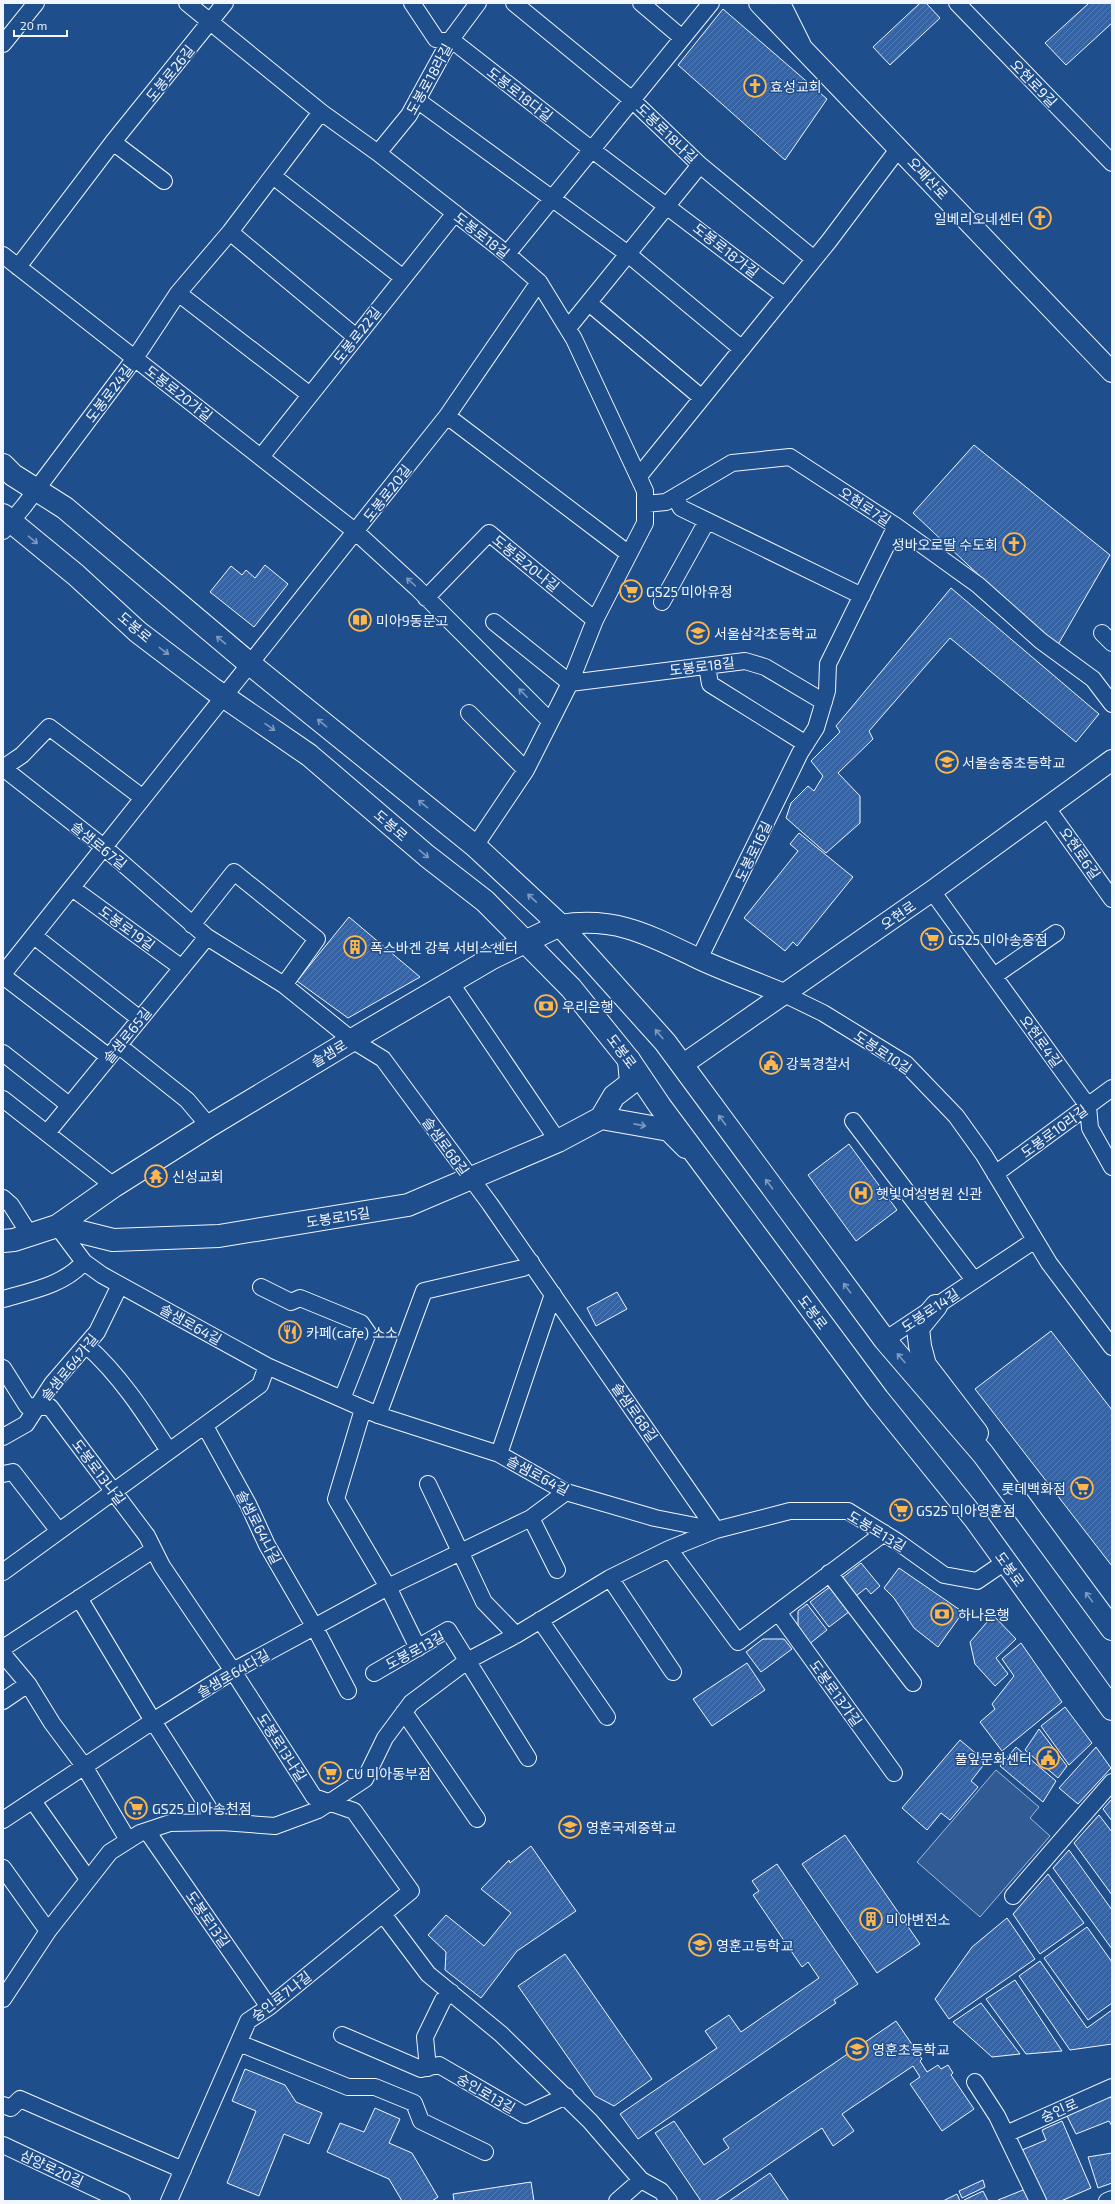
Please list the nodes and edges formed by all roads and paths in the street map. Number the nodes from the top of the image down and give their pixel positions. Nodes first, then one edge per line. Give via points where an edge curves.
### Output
1 (36, 3) edge
2 (187, 3) edge
3 (225, 3) edge
4 (412, 3) edge
5 (478, 3) edge
6 (514, 3) edge
7 (641, 3) edge
8 (711, 3) edge
9 (760, 3) edge
10 (782, 3) edge
11 (956, 3) edge
12 (211, 22) junction
13 (681, 37) junction
14 (448, 42) junction
15 (3, 44) edge
16 (808, 54) junction
17 (631, 99) junction
18 (417, 100) junction
19 (322, 112) junction
20 (113, 142) junction
21 (899, 148) junction
22 (591, 149) junction
23 (378, 153) junction
24 (1112, 163) edge
25 (700, 165) junction
26 (273, 176) junction
27 (164, 181) dead end
28 (551, 198) junction
29 (667, 205) junction
30 (454, 213) junction
31 (230, 232) junction
32 (507, 254) junction
33 (628, 254) junction
34 (3, 255) edge
35 (814, 260) junction
36 (18, 267) junction
37 (402, 277) junction
38 (539, 282) junction
39 (178, 293) junction
40 (785, 296) junction
41 (589, 303) junction
42 (568, 328) junction
43 (356, 336) junction
44 (742, 348) junction
45 (135, 358) junction
46 (1112, 372) edge
47 (310, 395) junction
48 (702, 398) junction
49 (447, 416) junction
50 (261, 457) junction
51 (3, 466) edge
52 (639, 476) junction
53 (36, 490) junction
54 (675, 497) junction
55 (645, 504) junction
56 (706, 521) junction
57 (6, 523) edge
58 (896, 526) junction
59 (356, 532) junction
60 (629, 554) junction
61 (862, 596) junction
62 (426, 598) junction
63 (662, 602) dead end
64 (595, 620) junction
65 (494, 622) dead end
66 (250, 664) junction
67 (707, 666) junction
68 (570, 682) junction
69 (224, 695) junction
70 (824, 702) junction
71 (1112, 704) edge
72 (469, 713) dead end
73 (550, 721) junction
74 (806, 744) junction
75 (1112, 760) edge
76 (3, 768) edge
77 (526, 770) junction
78 (143, 798) junction
79 (1047, 808) junction
80 (475, 846) junction
81 (105, 848) junction
82 (72, 888) junction
83 (932, 891) junction
84 (1112, 899) edge
85 (192, 925) junction
86 (560, 925) junction
87 (1056, 933) dead end
88 (34, 936) junction
89 (207, 937) junction
90 (526, 941) junction
91 (699, 959) junction
92 (182, 968) junction
93 (3, 975) edge
94 (994, 976) junction
95 (450, 982) junction
96 (284, 985) junction
97 (784, 994) junction
98 (140, 1019) junction
99 (352, 1040) junction
100 (114, 1051) junction
101 (3, 1052) edge
102 (630, 1060) junction
103 (682, 1065) junction
104 (1112, 1088) edge
105 (3, 1099) edge
106 (69, 1105) junction
107 (1088, 1106) junction
108 (601, 1118) junction
109 (853, 1121) dead end
110 (209, 1126) junction
111 (47, 1133) junction
112 (558, 1140) junction
113 (698, 1158) junction
114 (1112, 1168) edge
115 (995, 1174) junction
116 (470, 1178) junction
117 (114, 1186) junction
118 (3, 1198) edge
119 (57, 1226) junction
120 (30, 1235) junction
121 (1035, 1240) junction
122 (3, 1241) edge
123 (84, 1262) junction
124 (531, 1262) junction
125 (974, 1280) junction
126 (120, 1285) junction
127 (261, 1288) dead end
128 (553, 1294) junction
129 (3, 1299) edge
130 (936, 1306) junction
131 (885, 1340) junction
132 (86, 1345) junction
133 (1112, 1347) edge
134 (267, 1366) junction
135 (3, 1368) edge
136 (342, 1399) junction
137 (37, 1407) junction
138 (370, 1412) junction
139 (206, 1426) junction
140 (3, 1436) edge
141 (169, 1452) junction
142 (499, 1454) junction
143 (3, 1474) edge
144 (428, 1484) dead end
145 (113, 1490) junction
146 (566, 1492) junction
147 (1030, 1516) junction
148 (531, 1518) junction
149 (58, 1530) junction
150 (716, 1530) junction
151 (884, 1533) junction
152 (669, 1549) junction
153 (154, 1550) junction
154 (461, 1553) junction
155 (1005, 1562) junction
156 (4, 1569) edge
157 (558, 1570) dead end
158 (829, 1573) junction
159 (610, 1578) junction
160 (388, 1587) junction
161 (79, 1598) junction
162 (778, 1612) junction
163 (540, 1620) junction
164 (314, 1626) junction
165 (1112, 1629) edge
166 (516, 1634) junction
167 (3, 1648) edge
168 (418, 1648) junction
169 (3, 1654) edge
170 (467, 1661) junction
171 (233, 1671) junction
172 (673, 1672) dead end
173 (374, 1673) dead end
174 (913, 1683) dead end
175 (28, 1684) junction
176 (348, 1691) dead end
177 (3, 1701) edge
178 (1112, 1709) edge
179 (404, 1712) junction
180 (607, 1717) dead end
181 (153, 1721) junction
182 (528, 1758) dead end
183 (84, 1766) junction
184 (894, 1773) dead end
185 (1112, 1782) edge
186 (33, 1801) junction
187 (331, 1802) junction
188 (477, 1819) dead end
189 (3, 1820) edge
190 (209, 1822) junction
191 (147, 1831) junction
192 (128, 1840) junction
193 (3, 1868) edge
194 (88, 1879) junction
195 (1013, 1896) dead end
196 (383, 1914) junction
197 (48, 1931) junction
198 (451, 1992) junction
199 (3, 1999) edge
200 (269, 2007) junction
201 (342, 2035) dead end
202 (239, 2043) junction
203 (428, 2068) junction
204 (975, 2082) dead end
205 (1112, 2087) edge
206 (566, 2096) junction
207 (3, 2105) edge
208 (1006, 2134) junction
209 (3, 2146) edge
210 (485, 2152) dead end
211 (183, 2170) junction
212 (641, 2180) junction
213 (1112, 2199) edge
214 (122, 2201) edge
215 (170, 2201) edge
216 (617, 2201) edge
217 (669, 2201) edge
218 (1038, 2201) edge
219 (1107, 2201) edge

1 - 15 street
2 - 12 street, 도봉로18길
3 - 12 street, 도봉로26길
4 - 14 street, 도봉로18다길 via 436,39
5 - 14 street, 도봉로18라길
6 - 17 street
7 - 13 street
8 - 13 street
9 - 16 street, 오패산로
10 - 16 street
11 - 24 street, 오현로9길
12 - 19 street, 도봉로18길
12 - 20 street, 도봉로26길
13 - 17 street
14 - 18 street, 도봉로18라길
14 - 22 street, 도봉로18다길 via 458,45
16 - 21 street, 오패산로
17 - 22 street
17 - 25 street, 도봉로18나길
18 - 23 street, 도봉로18라길 via 410,115
18 - 28 street
19 - 23 street, 도봉로18길
19 - 26 street, 도봉로24길
20 - 27 street
20 - 36 street, 도봉로26길
21 - 35 street
21 - 46 street, 오패산로
22 - 28 street
22 - 29 street
23 - 30 street, 도봉로18길
25 - 29 street, 도봉로18나길
25 - 35 street
26 - 31 street, 도봉로24길
26 - 37 street
28 - 32 street
28 - 33 street
29 - 33 street, 도봉로18나길
29 - 40 street, 도봉로18가길
30 - 32 street, 도봉로18길
30 - 37 street, 도봉로22길
31 - 39 street, 도봉로24길
31 - 43 street
32 - 38 street, 도봉로18길
33 - 41 street, 도봉로18나길
33 - 44 street
34 - 36 street, 도봉로20가길
35 - 40 street
36 - 45 street, 도봉로20가길
37 - 43 street, 도봉로22길
38 - 42 street, 도봉로18길
38 - 49 street, 도봉로20길
39 - 45 street, 도봉로24길
39 - 47 street
40 - 44 street
41 - 42 street, 도봉로18나길
41 - 48 street
42 - 52 street, 도봉로18길
43 - 47 street, 도봉로22길
44 - 48 street
45 - 50 street, 도봉로20가길
45 - 53 street, 도봉로24길
47 - 50 street, 도봉로22길
48 - 52 street
49 - 59 street, 도봉로20길
49 - 60 street
50 - 59 street, 도봉로20가길
51 - 53 main road
52 - 55 street, 도봉로18길 via 645,491
53 - 57 street, 도봉로24길
66 -> 53 main road via 65,508
54 - 55 street, 오현로7길 via 666,502
54 - 56 street via 682,508
54 - 58 street, 오현로7길 via 732,463 790,457
55 - 60 street, 도봉로18길 via 645,523
56 - 61 street
56 - 63 street
57 -> 69 main road, 도봉로 via 76,575 138,632
58 - 61 street, 도봉로16길
58 - 71 street, 오현로7길 via 978,585 1041,641 1092,679
62 -> 59 street
59 - 66 street, 도봉로20길
60 - 64 street, 도봉로18길
61 - 70 street, 도봉로16길 via 828,664
62 - 64 street, 도봉로20나길 via 489,533
73 -> 62 street
64 - 68 street, 도봉로18길
65 - 68 street
66 - 69 street, 도봉로20길
80 -> 66 main road
67 - 68 street, 도봉로18길
67 - 70 street, 도봉로18길 via 745,661 765,668
67 - 74 street via 710,684
68 - 73 street, 도봉로18길
69 - 78 street
69 -> 90 main road, 도봉로 via 309,755 427,856 486,901
70 - 74 street, 도봉로16길 via 816,728
72 - 77 street
73 - 77 street, 도봉로18길
74 - 91 street, 도봉로16길
75 - 79 street, 오현로
76 - 78 street, 솔샘로67길 via 22,755 49,727
76 - 81 street, 솔샘로67길
77 - 80 street, 도봉로18길
78 - 81 street
79 - 83 street, 오현로
79 - 84 street, 오현로6길
86 -> 80 main road
81 - 82 street
81 - 85 street, 솔샘로67길
82 - 88 street
82 - 92 street, 도봉로19길
83 - 94 street, 오현로4길
83 - 97 street, 오현로
85 - 89 street, 솔샘로67길
85 - 96 street via 234,872 317,939
86 - 90 main road, 솔샘로
86 - 91 street, 도봉로10길 via 597,923 640,931
103 -> 86 main road via 653,1028
87 - 94 street
88 - 93 street
88 - 98 street
89 - 92 street, 솔샘로65길
89 - 96 street, 솔샘로67길
90 - 95 main road, 솔샘로
90 - 102 main road, 도봉로 via 571,988
91 - 97 street, 도봉로10길
92 - 98 street, 솔샘로65길
93 - 100 street
94 - 107 street, 오현로4길
95 - 99 main road, 솔샘로
95 - 112 street
96 - 99 street, 솔샘로67길
97 - 103 street, 오현로
97 - 115 street, 도봉로10길 via 823,1013 906,1064 956,1116
98 - 100 street, 솔샘로65길
99 - 110 main road, 솔샘로
99 - 116 street, 솔샘로68길 via 383,1059
100 - 106 street, 솔샘로65길
100 - 110 street via 187,1100
101 - 106 street
102 - 108 main road via 631,1083 614,1096
102 - 113 main road, 도봉로
131 -> 103 main road
104 - 107 street, 도봉로10라길
105 - 111 street
106 - 111 street, 솔샘로65길
107 - 114 street via 1090,1128
107 - 115 street, 도봉로10라길
108 - 112 main road, 도봉로15길
108 -> 113 main road via 669,1130
109 - 125 street, 도봉로14길
110 - 117 main road, 솔샘로
111 - 117 street
112 - 116 main road, 도봉로15길
113 - 155 main road, 도봉로 via 878,1399 975,1519
115 - 121 street, 도봉로10길
116 - 119 main road, 도봉로15길 via 408,1205 219,1236 113,1240
116 - 124 street, 솔샘로68길
117 - 119 main road, 솔샘로
118 - 120 street via 11,1205
119 - 120 main road, 솔샘로
119 - 123 street, 솔샘로64길
120 - 122 main road, 솔샘로
121 - 125 street, 도봉로14길
121 - 133 street, 도봉로10길 via 1049,1263
123 - 126 street, 솔샘로64길
123 - 129 street via 75,1273 44,1288
124 - 128 street, 솔샘로68길
124 - 138 street via 523,1268 424,1290
125 - 130 street, 도봉로14길
126 - 132 street, 솔샘로64가길 via 97,1332
126 - 134 street, 솔샘로64길
127 - 136 street via 291,1302 300,1298 361,1323 368,1333
128 - 142 street
128 - 150 street, 솔샘로68길
130 - 131 street, 도봉로14길
130 - 147 main road via 918,1328 925,1365 992,1453
147 -> 131 main road via 983,1454
132 - 137 street, 솔샘로64가길 via 52,1384
132 - 141 street via 106,1363 151,1423
134 - 136 street, 솔샘로64길
134 - 139 street via 260,1385
135 - 137 street via 27,1406
136 - 138 street, 솔샘로64길
137 - 140 street, 솔샘로64가길 via 26,1424
137 - 145 street, 도봉로13나길 via 50,1407
138 - 142 street, 솔샘로64길
138 - 160 street via 336,1499
139 - 141 street
139 - 164 street, 솔샘로64나길 via 267,1545
141 - 145 street
142 - 146 street, 솔샘로64길
143 - 149 street via 13,1472 21,1479
144 - 154 street
145 - 149 street
145 - 153 street, 도봉로13나길 via 147,1536
146 - 148 street, 솔샘로64다길
146 - 150 street, 솔샘로64길 via 655,1518
165 -> 147 main road
148 - 154 street, 솔샘로64다길
148 - 157 street
149 - 156 street
150 - 151 street, 도봉로13길 via 790,1511 848,1511
150 - 152 street, 도봉로13길
151 - 155 street, 도봉로13길 via 944,1575 976,1581
151 - 158 street
152 - 159 street, 도봉로13길
152 - 162 street via 738,1642
153 - 161 street
153 - 171 street, 도봉로13나길 via 162,1566
154 - 160 street, 솔샘로64다길
154 - 166 street via 484,1602
155 - 178 main road, 도봉로
158 - 162 street
158 - 174 street
159 - 163 street, 도봉로13길
159 - 172 street
160 - 164 street, 솔샘로64다길
160 - 168 street
161 - 167 street
161 - 181 street
162 - 184 street, 도봉로13가길
163 - 166 street, 도봉로13길
163 - 180 street
164 - 171 street, 솔샘로64다길
164 - 176 street
166 - 170 street, 도봉로13길
168 - 170 street, 도봉로13길 via 448,1630
168 - 173 street, 도봉로13길
169 - 175 street
170 - 179 street, 도봉로13길 via 411,1703
170 - 182 street, 도봉로13길
171 - 181 street, 솔샘로64다길
171 - 187 street, 도봉로13나길 via 314,1797
175 - 177 street
175 - 183 street via 52,1723
179 - 187 street, 도봉로13길 via 385,1738 365,1779
179 - 188 street
181 - 183 street, 솔샘로64다길
181 - 190 street via 208,1807
183 - 186 street, 솔샘로64다길
183 - 192 street
185 - 195 street
186 - 189 street, 솔샘로64다길
186 - 194 street
187 - 190 street, 도봉로13길 via 318,1810 275,1826
187 - 196 street, 도봉로13나길 via 354,1811 411,1891
190 - 191 street, 도봉로13길 via 170,1823
191 - 192 street, 도봉로13길
191 - 200 street, 도봉로13길
192 - 194 street, 도봉로13길 via 110,1852
193 - 197 street
194 - 197 street, 도봉로13길
196 - 198 street via 428,1974
196 - 200 street, 숭인로7나길
197 - 199 street, 도봉로13길
198 - 203 street via 443,2000 425,2037
198 - 206 street via 501,2034
200 - 202 street, 숭인로7나길 via 248,2021
201 - 203 street, 숭인로13길 via 421,2069
202 - 210 street via 348,2087 375,2087 414,2103 422,2121
202 - 211 street, 숭인로7나길
203 - 206 street, 숭인로13길 via 439,2065 524,2115
204 - 208 street
205 - 208 street, 숭인로
206 - 212 street
207 - 211 street via 11,2108 20,2099
208 - 218 street
209 - 214 street, 삼양로20길
211 - 215 street, 숭인로7나길
212 - 216 street
212 - 217 street via 661,2192
213 - 219 street

